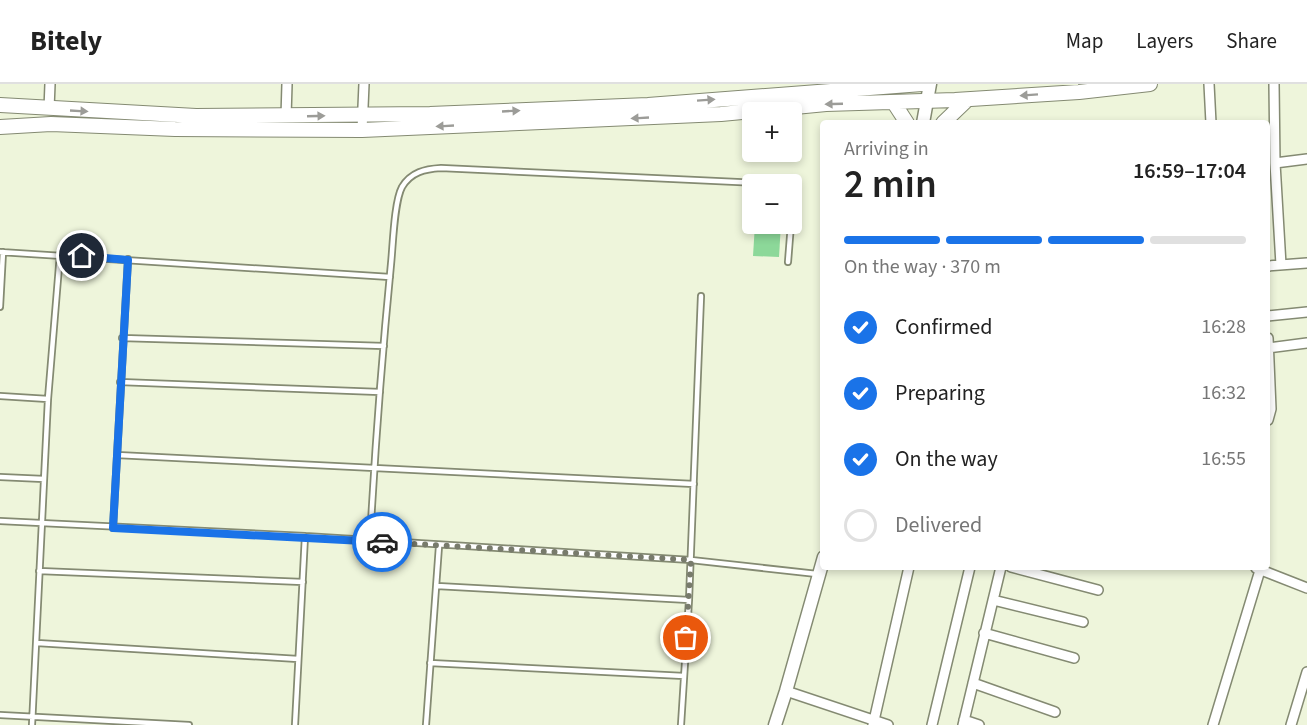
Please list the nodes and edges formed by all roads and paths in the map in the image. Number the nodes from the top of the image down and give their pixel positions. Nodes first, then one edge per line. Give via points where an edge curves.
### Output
1 (50, 84) edge
2 (287, 84) edge
3 (364, 84) edge
4 (922, 84) edge
5 (930, 84) edge
6 (1150, 84) edge
7 (1209, 84) edge
8 (1274, 84) edge
9 (827, 87) edge
10 (967, 100) junction
11 (894, 102) junction
12 (927, 102) junction
13 (0, 105) edge
14 (48, 109) junction
15 (363, 114) junction
16 (286, 117) junction
17 (905, 120) edge
18 (924, 120) edge
19 (946, 120) edge
20 (1211, 120) edge
21 (148, 121) junction
22 (0, 127) edge
23 (362, 130) junction
24 (1307, 159) edge
25 (1275, 162) junction
26 (742, 182) edge
27 (790, 234) edge
28 (2, 252) edge
29 (60, 254) junction
30 (128, 260) junction
31 (788, 262) dead end
32 (1307, 263) edge
33 (1281, 265) junction
34 (1270, 266) edge
35 (390, 277) junction
36 (701, 296) dead end
37 (0, 307) edge
38 (1307, 312) edge
39 (1270, 316) edge
40 (122, 338) junction
41 (1307, 344) edge
42 (384, 346) junction
43 (1270, 348) edge
44 (120, 382) junction
45 (1270, 389) edge
46 (380, 392) junction
47 (0, 396) edge
48 (48, 399) junction
49 (1270, 413) edge
50 (117, 455) junction
51 (374, 467) junction
52 (0, 477) edge
53 (44, 479) junction
54 (694, 484) junction
55 (0, 521) edge
56 (42, 524) junction
57 (113, 528) junction
58 (305, 536) junction
59 (370, 541) junction
60 (439, 546) junction
61 (691, 560) junction
62 (820, 570) edge
63 (908, 570) edge
64 (969, 570) edge
65 (1000, 570) edge
66 (1022, 570) edge
67 (1258, 570) edge
68 (1264, 570) edge
69 (39, 571) junction
70 (819, 574) junction
71 (303, 582) junction
72 (437, 586) junction
73 (1307, 588) edge
74 (1098, 590) dead end
75 (689, 600) junction
76 (993, 600) junction
77 (1083, 622) dead end
78 (984, 633) junction
79 (37, 643) junction
80 (298, 658) junction
81 (1074, 658) dead end
82 (429, 663) junction
83 (1307, 672) edge
84 (684, 675) junction
85 (973, 683) junction
86 (1305, 684) edge
87 (786, 691) junction
88 (1055, 712) dead end
89 (0, 715) edge
90 (32, 717) junction
91 (873, 722) edge
92 (964, 723) edge
93 (32, 725) edge
94 (189, 725) edge
95 (295, 725) edge
96 (426, 725) edge
97 (681, 725) edge
98 (775, 725) edge
99 (888, 725) edge
100 (932, 725) edge
101 (979, 725) edge
102 (1214, 725) edge
103 (1291, 725) edge

1 - 14 street
2 - 16 street
3 - 15 street
4 - 9 main road
5 - 12 street
6 -> 10 main road
7 - 20 street
8 - 25 street
15 -> 9 main road via 572,109
10 - 12 main road
10 - 19 main road
11 - 12 main road
11 - 17 main road
11 -> 23 main road
12 - 18 street
13 - 14 main road
14 -> 21 main road
16 -> 15 main road
15 - 23 street
16 - 21 main road
21 - 22 main road
21 - 23 main road
24 - 25 street
25 - 33 street
26 - 35 lane via 423,170 410,177 401,189
27 - 31 lane
28 - 29 lane
28 - 37 lane
29 - 30 lane
29 - 48 lane
30 - 35 lane
30 - 40 lane
32 - 33 street
33 - 34 street
35 - 42 lane
36 - 54 lane
38 - 39 street
40 - 42 lane
40 - 44 lane
41 - 43 street
42 - 46 lane
44 - 46 lane
44 - 50 lane
45 - 49 street
46 - 51 lane
47 - 48 lane
48 - 53 lane
50 - 51 lane
50 - 57 lane
51 - 54 lane
51 - 59 lane
52 - 53 lane
53 - 56 lane
54 - 61 lane
55 - 56 lane
56 - 57 lane
56 - 69 lane
57 - 58 lane
58 - 59 lane
58 - 71 lane
59 - 60 lane
60 - 61 lane
60 - 72 lane
61 - 70 lane
61 - 75 lane
62 - 70 street
63 - 91 street
64 - 100 street
65 - 76 street
66 - 74 street
67 - 102 street
68 - 73 street
69 - 71 lane
69 - 79 lane
70 - 87 street
71 - 80 lane
72 - 75 lane
72 - 82 lane
75 - 84 lane
76 - 77 street
76 - 78 street
78 - 81 street
78 - 85 street
79 - 80 lane
79 - 90 lane
80 - 95 lane
82 - 84 lane
82 - 96 lane
83 - 86 street
84 - 97 lane
85 - 88 street
85 - 92 street
86 - 103 street
87 - 91 street
87 - 98 street
89 - 90 lane
90 - 93 lane
90 - 94 lane
91 - 99 street
92 - 101 street

